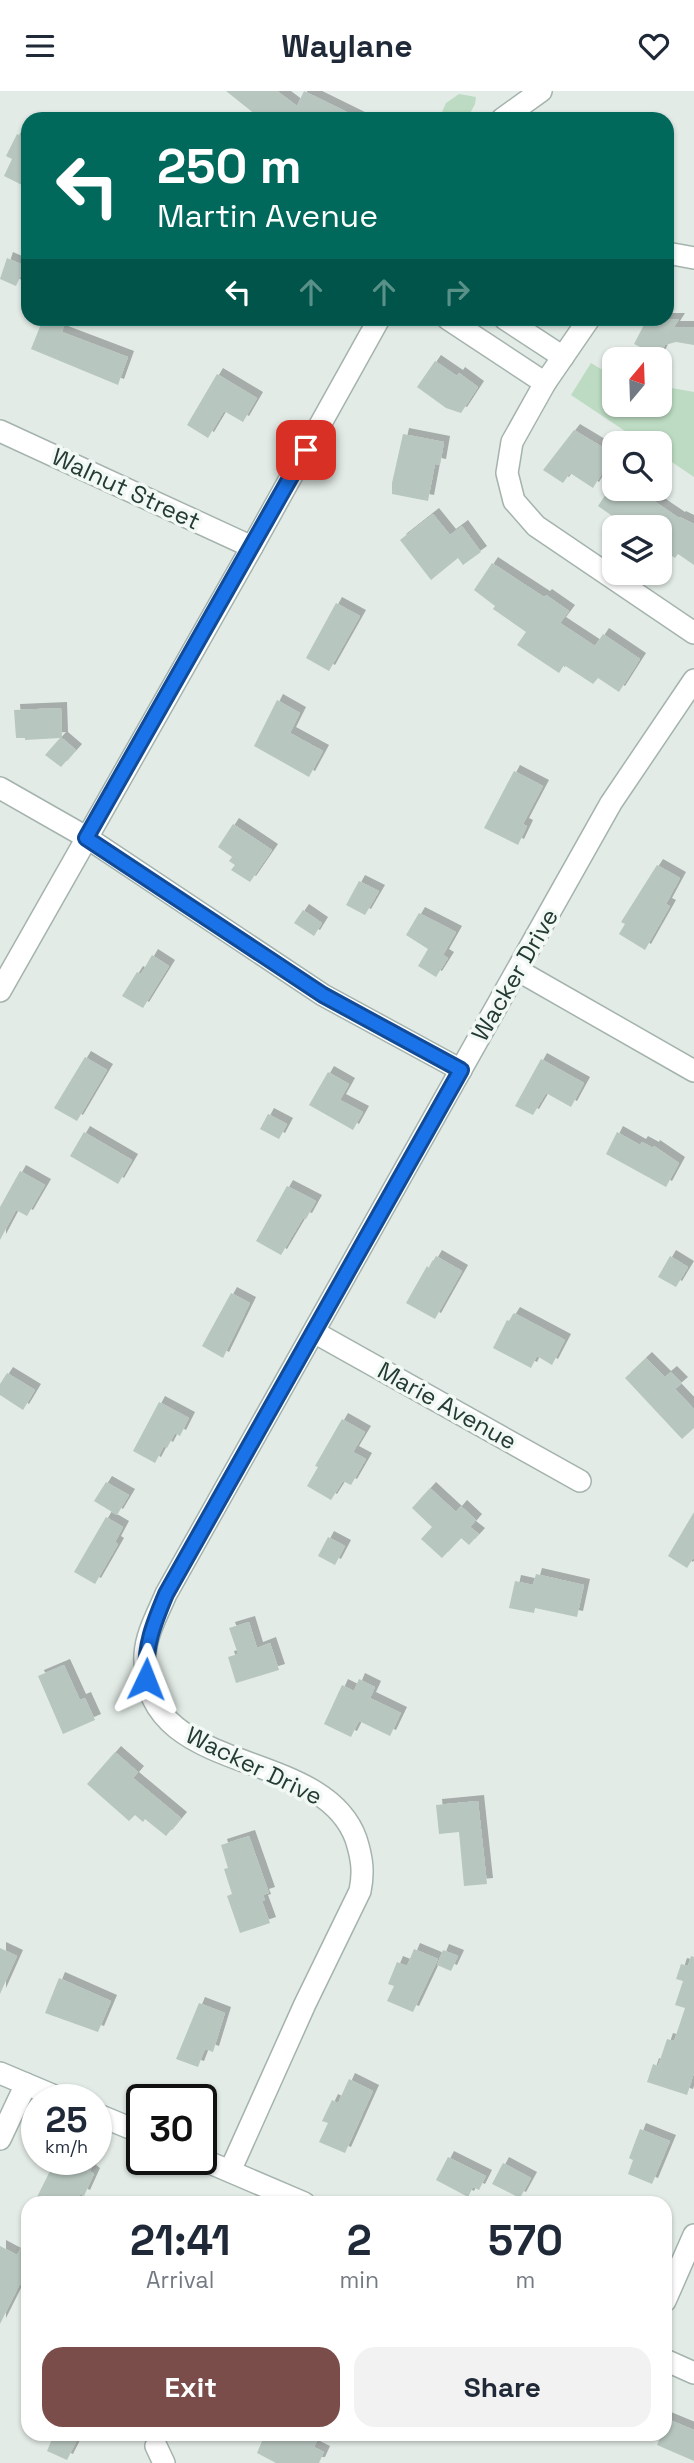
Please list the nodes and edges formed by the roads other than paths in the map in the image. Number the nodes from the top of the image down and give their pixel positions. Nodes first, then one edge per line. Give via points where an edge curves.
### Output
1 (541, 91) edge
2 (515, 97) edge
3 (674, 254) edge
4 (694, 258) edge
5 (375, 326) edge
6 (459, 326) edge
7 (515, 326) edge
8 (584, 326) edge
9 (563, 358) junction
10 (545, 383) junction
11 (0, 431) edge
12 (252, 547) junction
13 (694, 633) edge
14 (694, 680) edge
15 (0, 788) edge
16 (86, 838) junction
17 (519, 971) junction
18 (0, 991) edge
19 (461, 1070) junction
20 (694, 1071) edge
21 (314, 1332) junction
22 (580, 1481) dead end
23 (0, 2073) edge
24 (26, 2084) edge
25 (21, 2095) edge
26 (0, 2139) edge
27 (217, 2166) edge
28 (230, 2171) junction
29 (288, 2196) edge
30 (694, 2235) edge
31 (672, 2285) edge
32 (672, 2363) edge
33 (694, 2373) edge

1 - 2 street
3 - 4 street
5 - 12 street
6 - 10 street
7 - 9 street
8 - 9 street
9 - 10 street
10 - 13 street via 512,442 507,473 514,501 536,526
11 - 12 street, Walnut Street
12 - 16 street
14 - 17 street, Wacker Drive via 611,803
15 - 16 street
16 - 18 street
16 - 19 street via 323,995
17 - 19 street, Wacker Drive
17 - 20 street
19 - 21 street, Wacker Drive
21 - 22 street, Marie Avenue
21 - 28 street, Wacker Drive via 166,1594 145,1653 146,1679 167,1720 190,1738 322,1796 341,1813 361,1854 364,1873 360,1891
23 - 24 street
25 - 26 street
27 - 28 street
28 - 29 street
30 - 31 street
32 - 33 street

